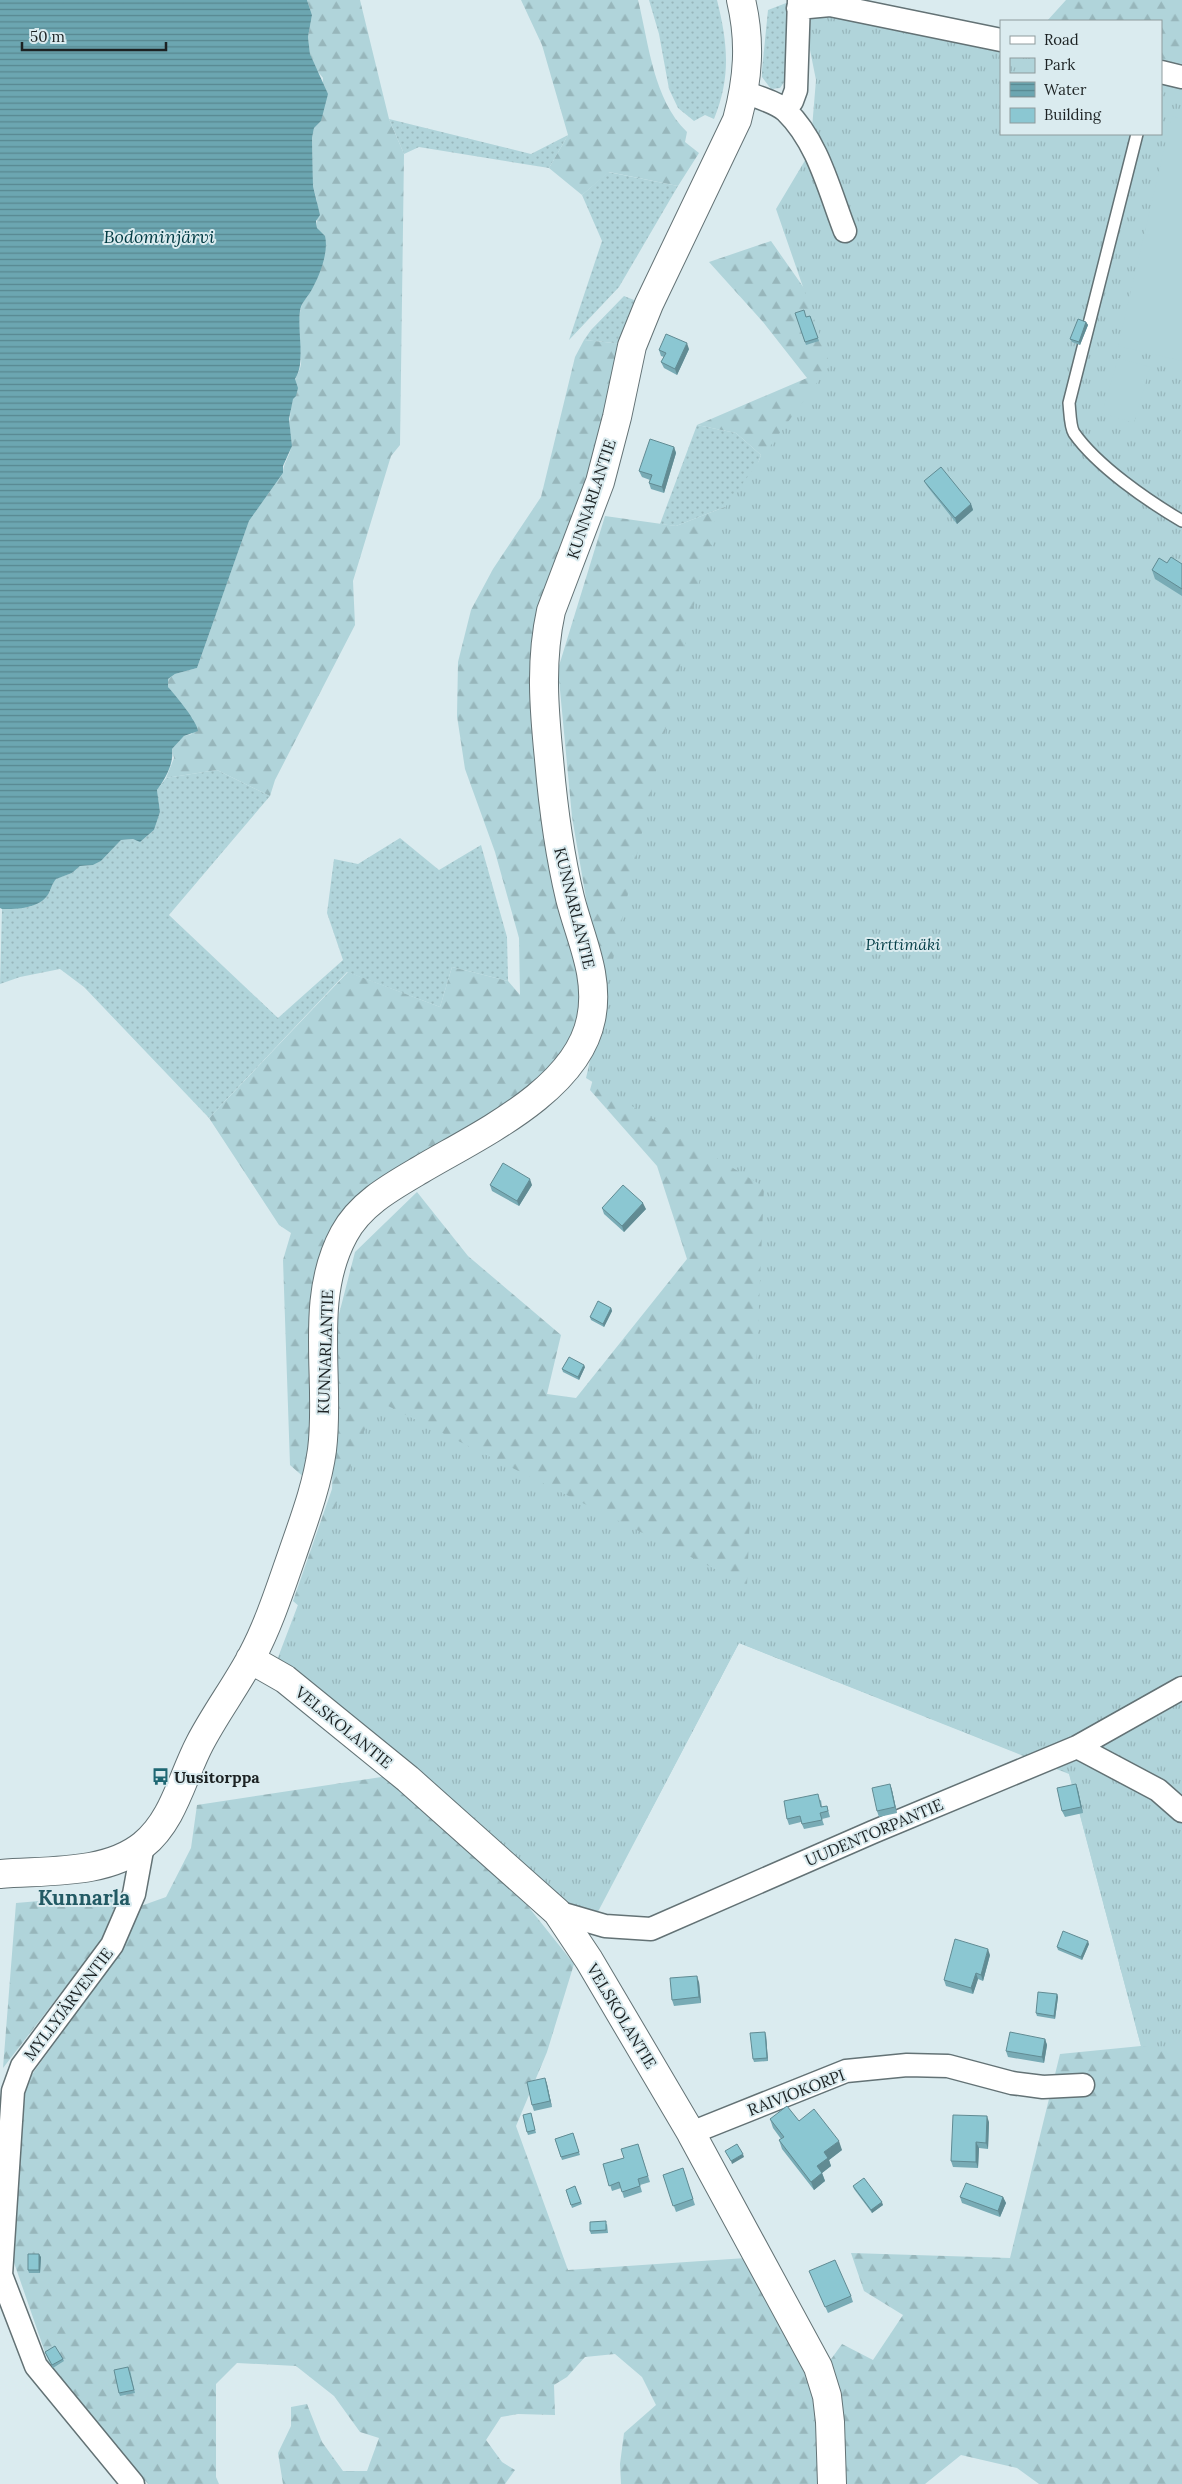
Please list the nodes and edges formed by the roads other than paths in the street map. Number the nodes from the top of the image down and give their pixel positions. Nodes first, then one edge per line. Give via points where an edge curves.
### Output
1 (740, 0) edge
2 (799, 4) edge
3 (1000, 40) edge
4 (1162, 72) edge
5 (1182, 77) edge
6 (744, 92) junction
7 (785, 110) junction
8 (1137, 135) edge
9 (845, 231) dead end
10 (1182, 521) edge
11 (250, 1659) junction
12 (1182, 1688) edge
13 (1077, 1747) junction
14 (1182, 1811) edge
15 (143, 1845) junction
16 (0, 1874) edge
17 (557, 1912) junction
18 (1083, 2085) dead end
19 (691, 2133) junction
20 (2, 2226) edge
21 (133, 2484) edge
22 (832, 2484) edge

1 - 6 main road, KUNNARLANTIE via 748,58
2 - 3 street via 830,6
2 - 7 street via 796,90
4 - 5 street
6 - 7 street
6 - 11 main road, KUNNARLANTIE via 724,152 649,304 632,346 600,482 550,611 546,634 544,702 555,818 571,902 593,979 594,1003 590,1024 573,1060 536,1098 388,1188 355,1217 344,1234 333,1258 327,1286 322,1448 314,1492 269,1622
7 - 9 street via 805,134
8 - 10 lane via 1069,403 1073,432 1144,498
11 - 15 main road, KUNNARLANTIE via 199,1745 158,1831
11 - 17 main road, VELSKOLANTIE via 285,1679 408,1779
12 - 13 street, UUDENTORPANTIE
13 - 14 street via 1158,1790
13 - 17 street, UUDENTORPANTIE via 651,1929 604,1926
15 - 16 main road, KUNNARLANTIE via 103,1864
15 - 20 street, MYLLYJÄRVENTIE via 134,1894 112,1945 22,2066 13,2091
17 - 19 main road, VELSKOLANTIE
18 - 19 street, RAIVIOKORPI via 1043,2086 1012,2082 948,2066 907,2065 846,2071
19 - 22 main road, VELSKOLANTIE via 818,2367 830,2413
20 - 21 street, MYLLYJÄRVENTIE via 1,2275 36,2366

